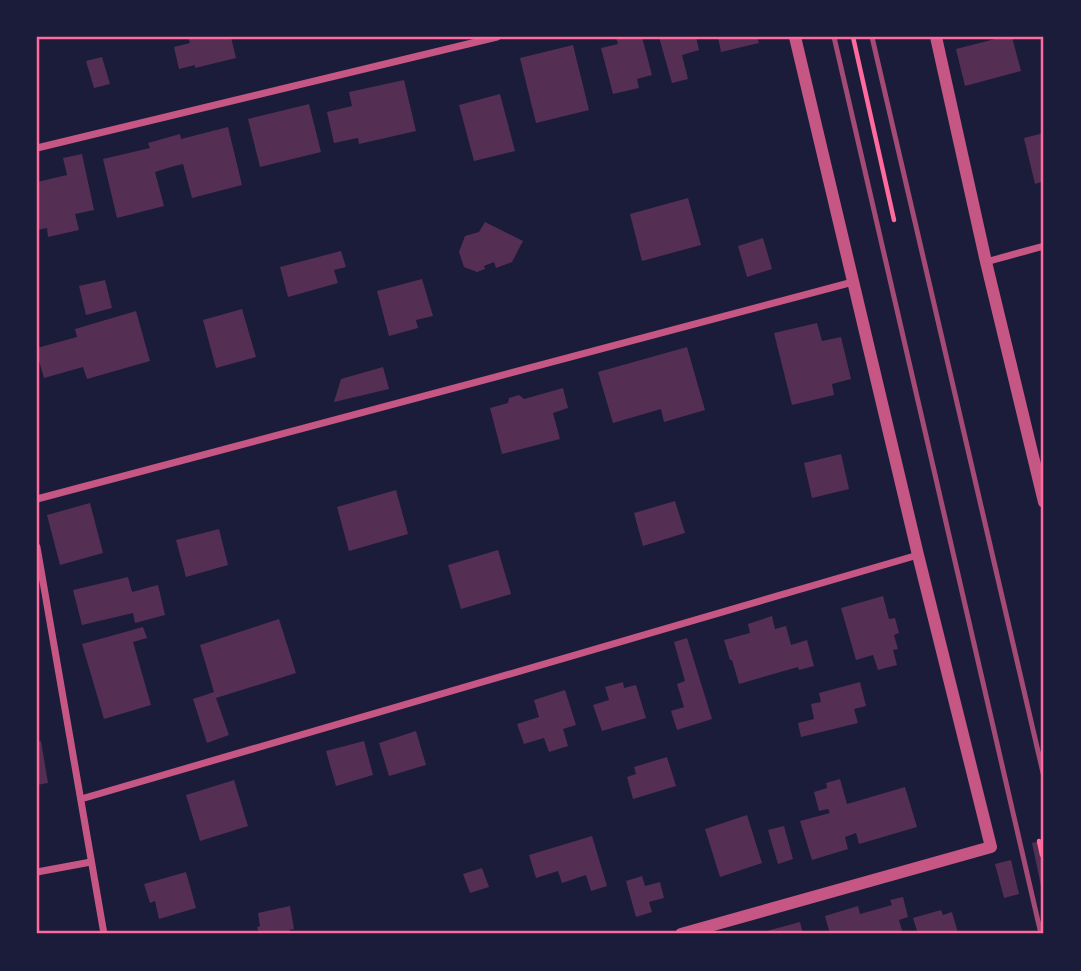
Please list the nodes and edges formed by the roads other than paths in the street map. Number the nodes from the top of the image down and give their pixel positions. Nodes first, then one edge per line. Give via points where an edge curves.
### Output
1 (497, 37) edge
2 (795, 37) edge
3 (936, 37) edge
4 (37, 148) edge
5 (1044, 246) edge
6 (986, 262) junction
7 (853, 282) junction
8 (37, 499) edge
9 (1044, 502) edge
10 (37, 547) edge
11 (918, 555) junction
12 (80, 799) junction
13 (92, 862) junction
14 (37, 872) edge
15 (104, 934) edge
16 (681, 934) edge

1 - 4 street
2 - 7 street
3 - 6 street
5 - 6 street
6 - 9 street
7 - 8 street
7 - 11 street
10 - 12 street
11 - 12 street
11 - 16 street via 991,847
12 - 13 street
13 - 14 street
13 - 15 street

